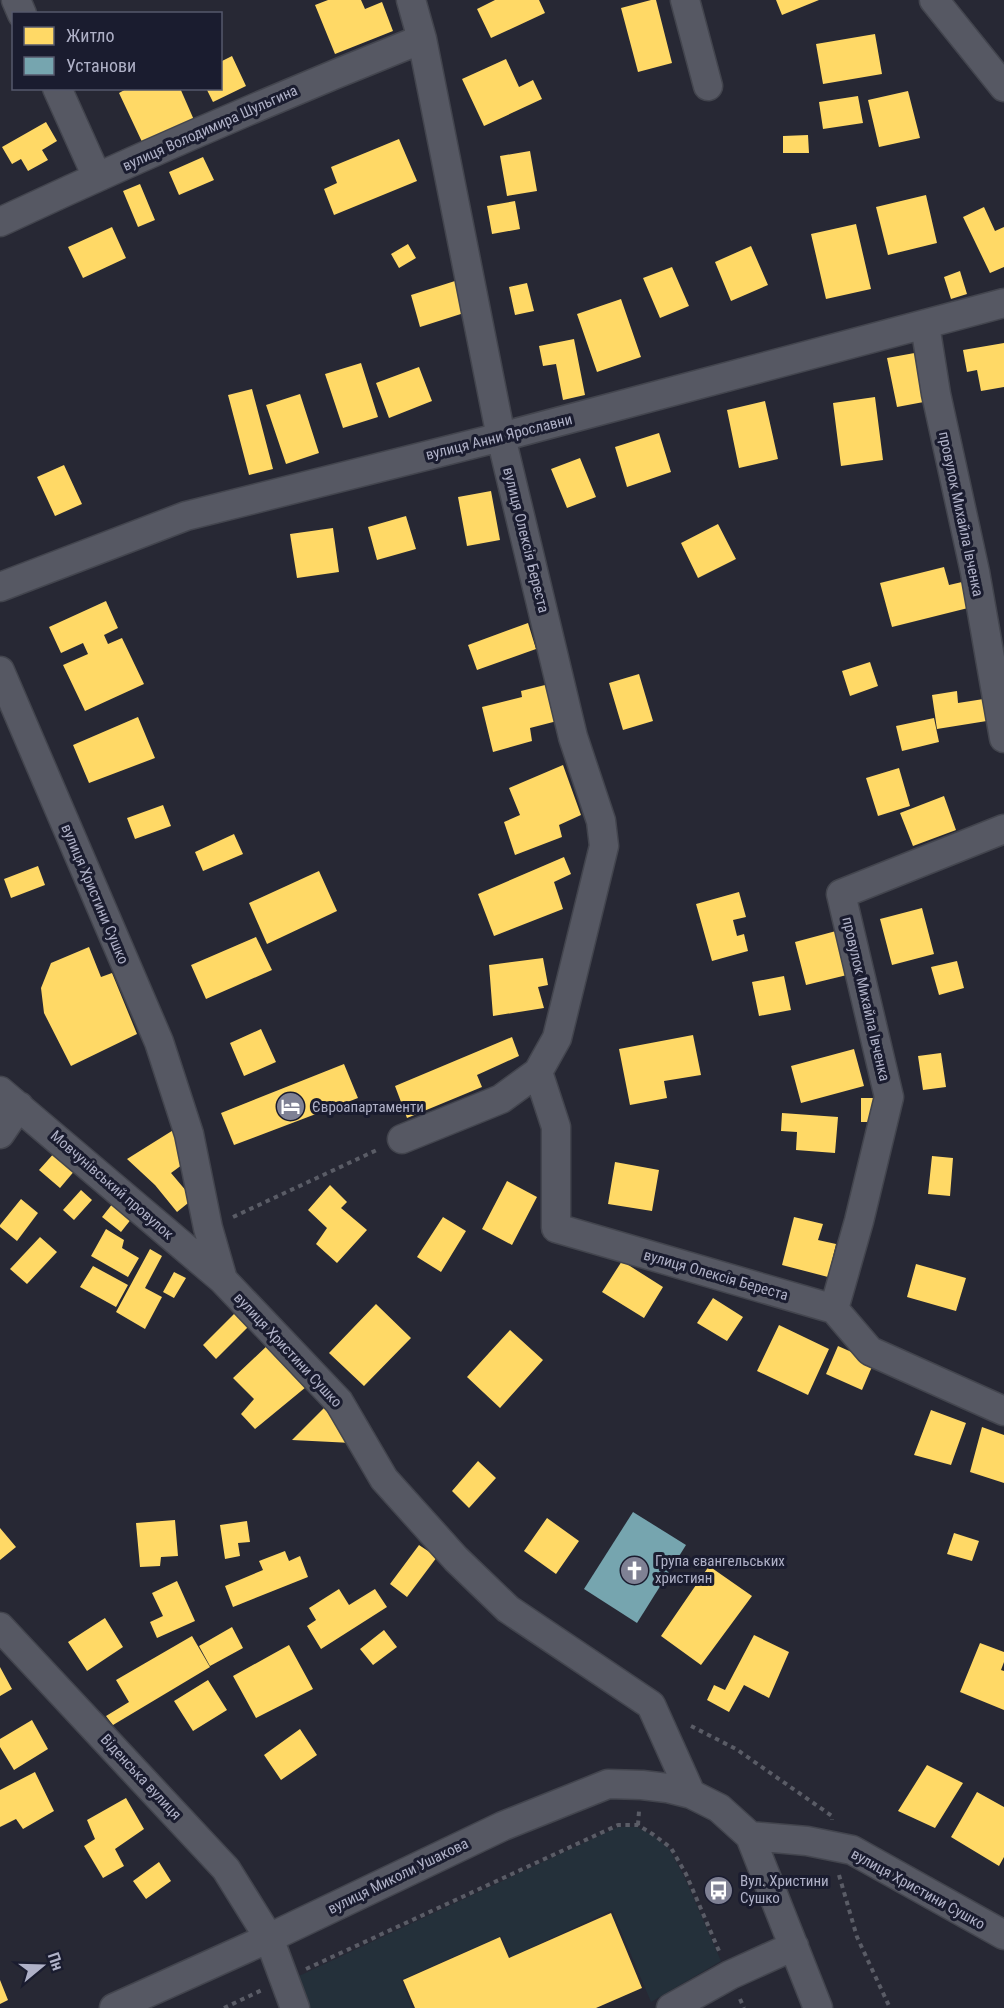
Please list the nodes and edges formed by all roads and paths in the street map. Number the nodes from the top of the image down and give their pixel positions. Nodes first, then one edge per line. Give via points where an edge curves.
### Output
1 (411, 0) edge
2 (685, 0) edge
3 (934, 0) edge
4 (422, 39) junction
5 (708, 86) dead end
6 (1004, 87) edge
7 (58, 90) edge
8 (97, 177) junction
9 (0, 222) edge
10 (1004, 303) edge
11 (925, 325) junction
12 (501, 437) junction
13 (0, 587) edge
14 (0, 671) edge
15 (1004, 738) edge
16 (1004, 829) edge
17 (538, 1072) junction
18 (10, 1099) edge
19 (0, 1134) edge
20 (402, 1139) joint
21 (208, 1228) junction
22 (223, 1280) junction
23 (834, 1309) junction
24 (1004, 1411) edge
25 (0, 1627) edge
26 (691, 1794) junction
27 (750, 1836) junction
28 (1004, 1935) edge
29 (269, 1938) junction
30 (794, 1946) junction
31 (730, 1975) junction
32 (283, 1980) junction
33 (114, 2008) edge
34 (224, 2008) edge
35 (295, 2008) edge
36 (671, 2008) edge
37 (744, 2008) edge
38 (818, 2008) edge

1 - 4 street, вулиця Олексія Береста
2 - 5 street
3 - 6 street
4 - 8 street, вулиця Володимира Шульгина
4 - 12 street, вулиця Олексія Береста
7 - 8 street
8 - 9 street, вулиця Володимира Шульгина
10 - 11 street, вулиця Анни Ярославни
11 - 12 street, вулиця Анни Ярославни
11 - 15 street, провулок Михайла Івченка
12 - 13 street, вулиця Анни Ярославни via 186,516
12 - 17 street, вулиця Олексія Береста via 573,737 601,821 604,846 557,1038
14 - 21 street, вулиця Христини Сушко via 159,1042 189,1134
16 - 23 street, провулок Михайла Івченка via 841,894 889,1097
17 - 20 street, вулиця Олексія Береста via 501,1099
17 - 23 street, вулиця Олексія Береста via 556,1127 556,1228
18 - 19 street
18 - 22 street, Мовчунівський провулок
20 - 21 path
21 - 22 street, вулиця Христини Сушко
22 - 26 street, вулиця Христини Сушко via 339,1402 384,1479 456,1559 508,1609 651,1705
23 - 24 street via 870,1351
25 - 29 street, Віденська вулиця via 226,1869
26 - 27 street via 719,1808
26 - 29 street, вулиця Миколи Ушакова via 667,1788 609,1784 503,1826
27 - 28 street, вулиця Христини Сушко via 852,1850
27 - 30 street
29 - 32 street, Віденська вулиця
29 - 33 street, вулиця Миколи Ушакова
30 - 31 street
30 - 38 street
31 - 32 path via 671,1848 638,1825 618,1825
31 - 36 street
31 - 37 path
32 - 34 path
32 - 35 street, Віденська вулиця

